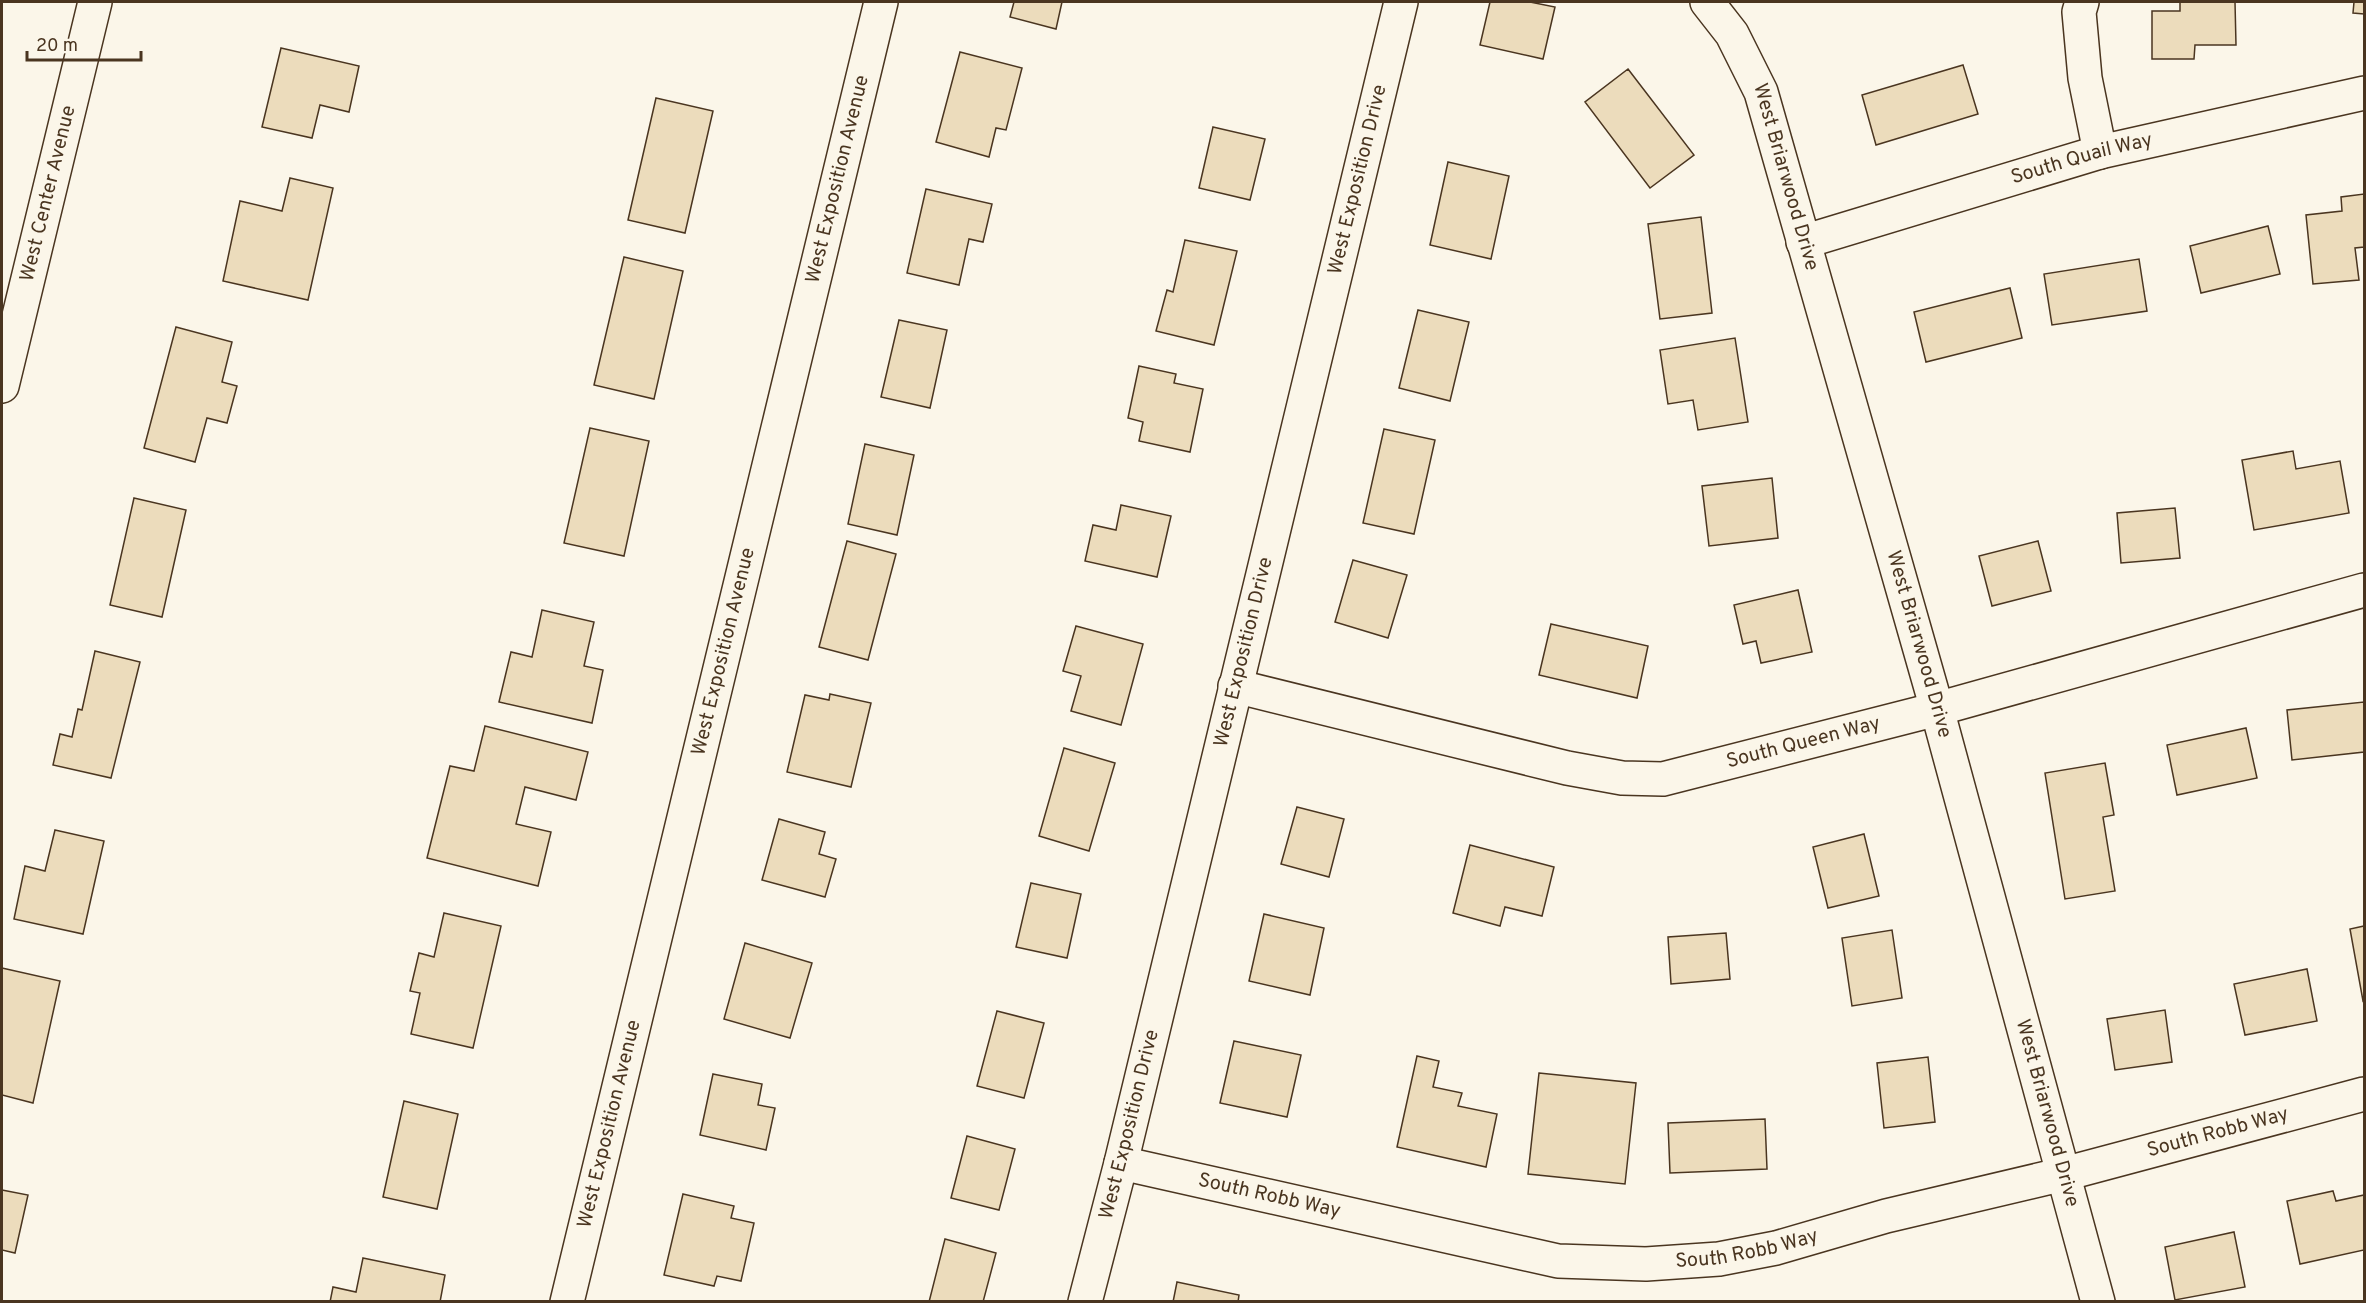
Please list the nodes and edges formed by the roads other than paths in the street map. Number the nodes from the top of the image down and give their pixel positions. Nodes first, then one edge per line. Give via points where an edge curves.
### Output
1 (95, 2) edge
2 (881, 2) edge
3 (1401, 2) edge
4 (1707, 2) edge
5 (2082, 2) edge
6 (2364, 93) edge
7 (2100, 152) junction
8 (1803, 242) junction
9 (2, 386) edge
10 (2364, 590) edge
11 (1235, 686) junction
12 (1937, 709) junction
13 (2364, 1094) edge
14 (1121, 1163) junction
15 (2064, 1174) junction
16 (567, 1302) edge
17 (1085, 1302) edge
18 (2098, 1302) edge

1 - 9 street, West Center Avenue
2 - 16 street, West Exposition Avenue
3 - 11 street, West Exposition Drive
4 - 8 street, West Briarwood Drive via 1732,34 1761,92
5 - 7 street via 2079,12 2085,78
6 - 7 street, South Quail Way
7 - 8 street, South Quail Way
8 - 12 street, West Briarwood Drive
10 - 12 street, South Queen Way
11 - 12 street, South Queen Way via 1622,778 1663,779
11 - 14 street, West Exposition Drive
12 - 15 street, West Briarwood Drive
13 - 15 street, South Robb Way
14 - 15 street, South Robb Way via 1558,1261 1646,1264 1719,1259 1776,1248 1886,1216
14 - 17 street, West Exposition Drive
15 - 18 street, West Briarwood Drive

